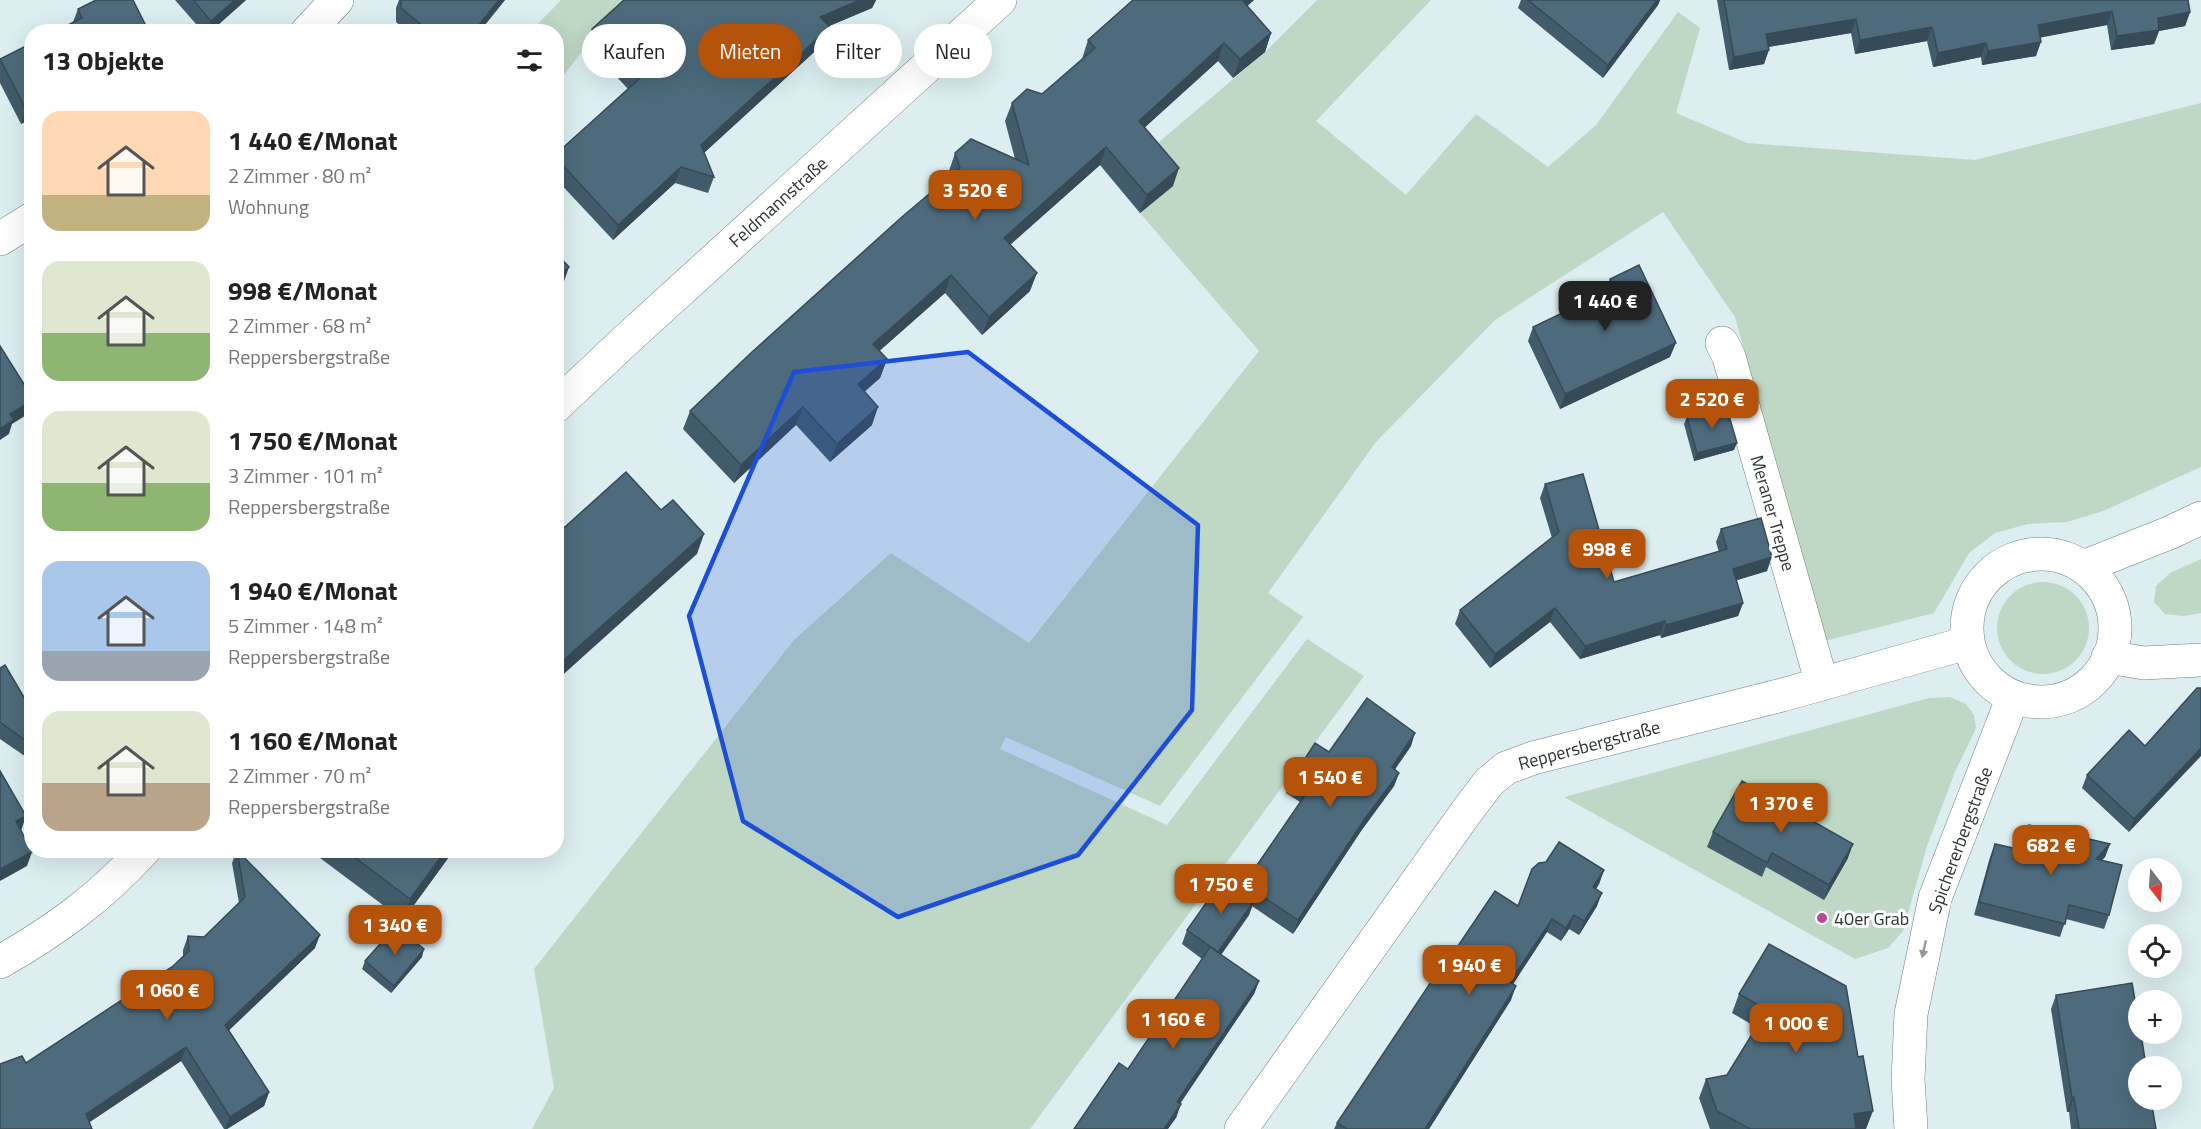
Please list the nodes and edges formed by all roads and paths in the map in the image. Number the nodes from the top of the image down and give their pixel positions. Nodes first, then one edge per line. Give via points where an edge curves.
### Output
1 (337, 0) edge
2 (1000, 0) edge
3 (315, 24) edge
4 (24, 224) edge
5 (0, 239) edge
6 (1722, 343) dead end
7 (564, 398) edge
8 (2201, 518) edge
9 (2083, 567) junction
10 (1967, 643) junction
11 (2108, 657) junction
12 (2201, 660) edge
13 (1822, 684) junction
14 (2013, 697) junction
15 (136, 858) edge
16 (0, 962) edge
17 (1241, 1129) edge
18 (1911, 1129) edge

1 - 3 street
2 - 7 street, Feldmannstraße
4 - 5 street
6 - 13 street, Meraner Treppe
8 - 9 street
9 - 10 street via 2058,556 2030,554 2004,562 1981,584 1970,606
9 - 11 street via 2109,598 2114,638
10 - 13 street, Reppersbergstraße
10 - 14 street via 1983,676
11 - 12 street via 2144,663
11 - 14 street via 2099,674 2068,696 2050,701
13 - 17 street, Reppersbergstraße via 1557,751 1506,768 1489,782 1467,811
14 -> 18 street, Spichererbergstraße via 1935,898 1911,1014
15 - 16 street via 103,893

